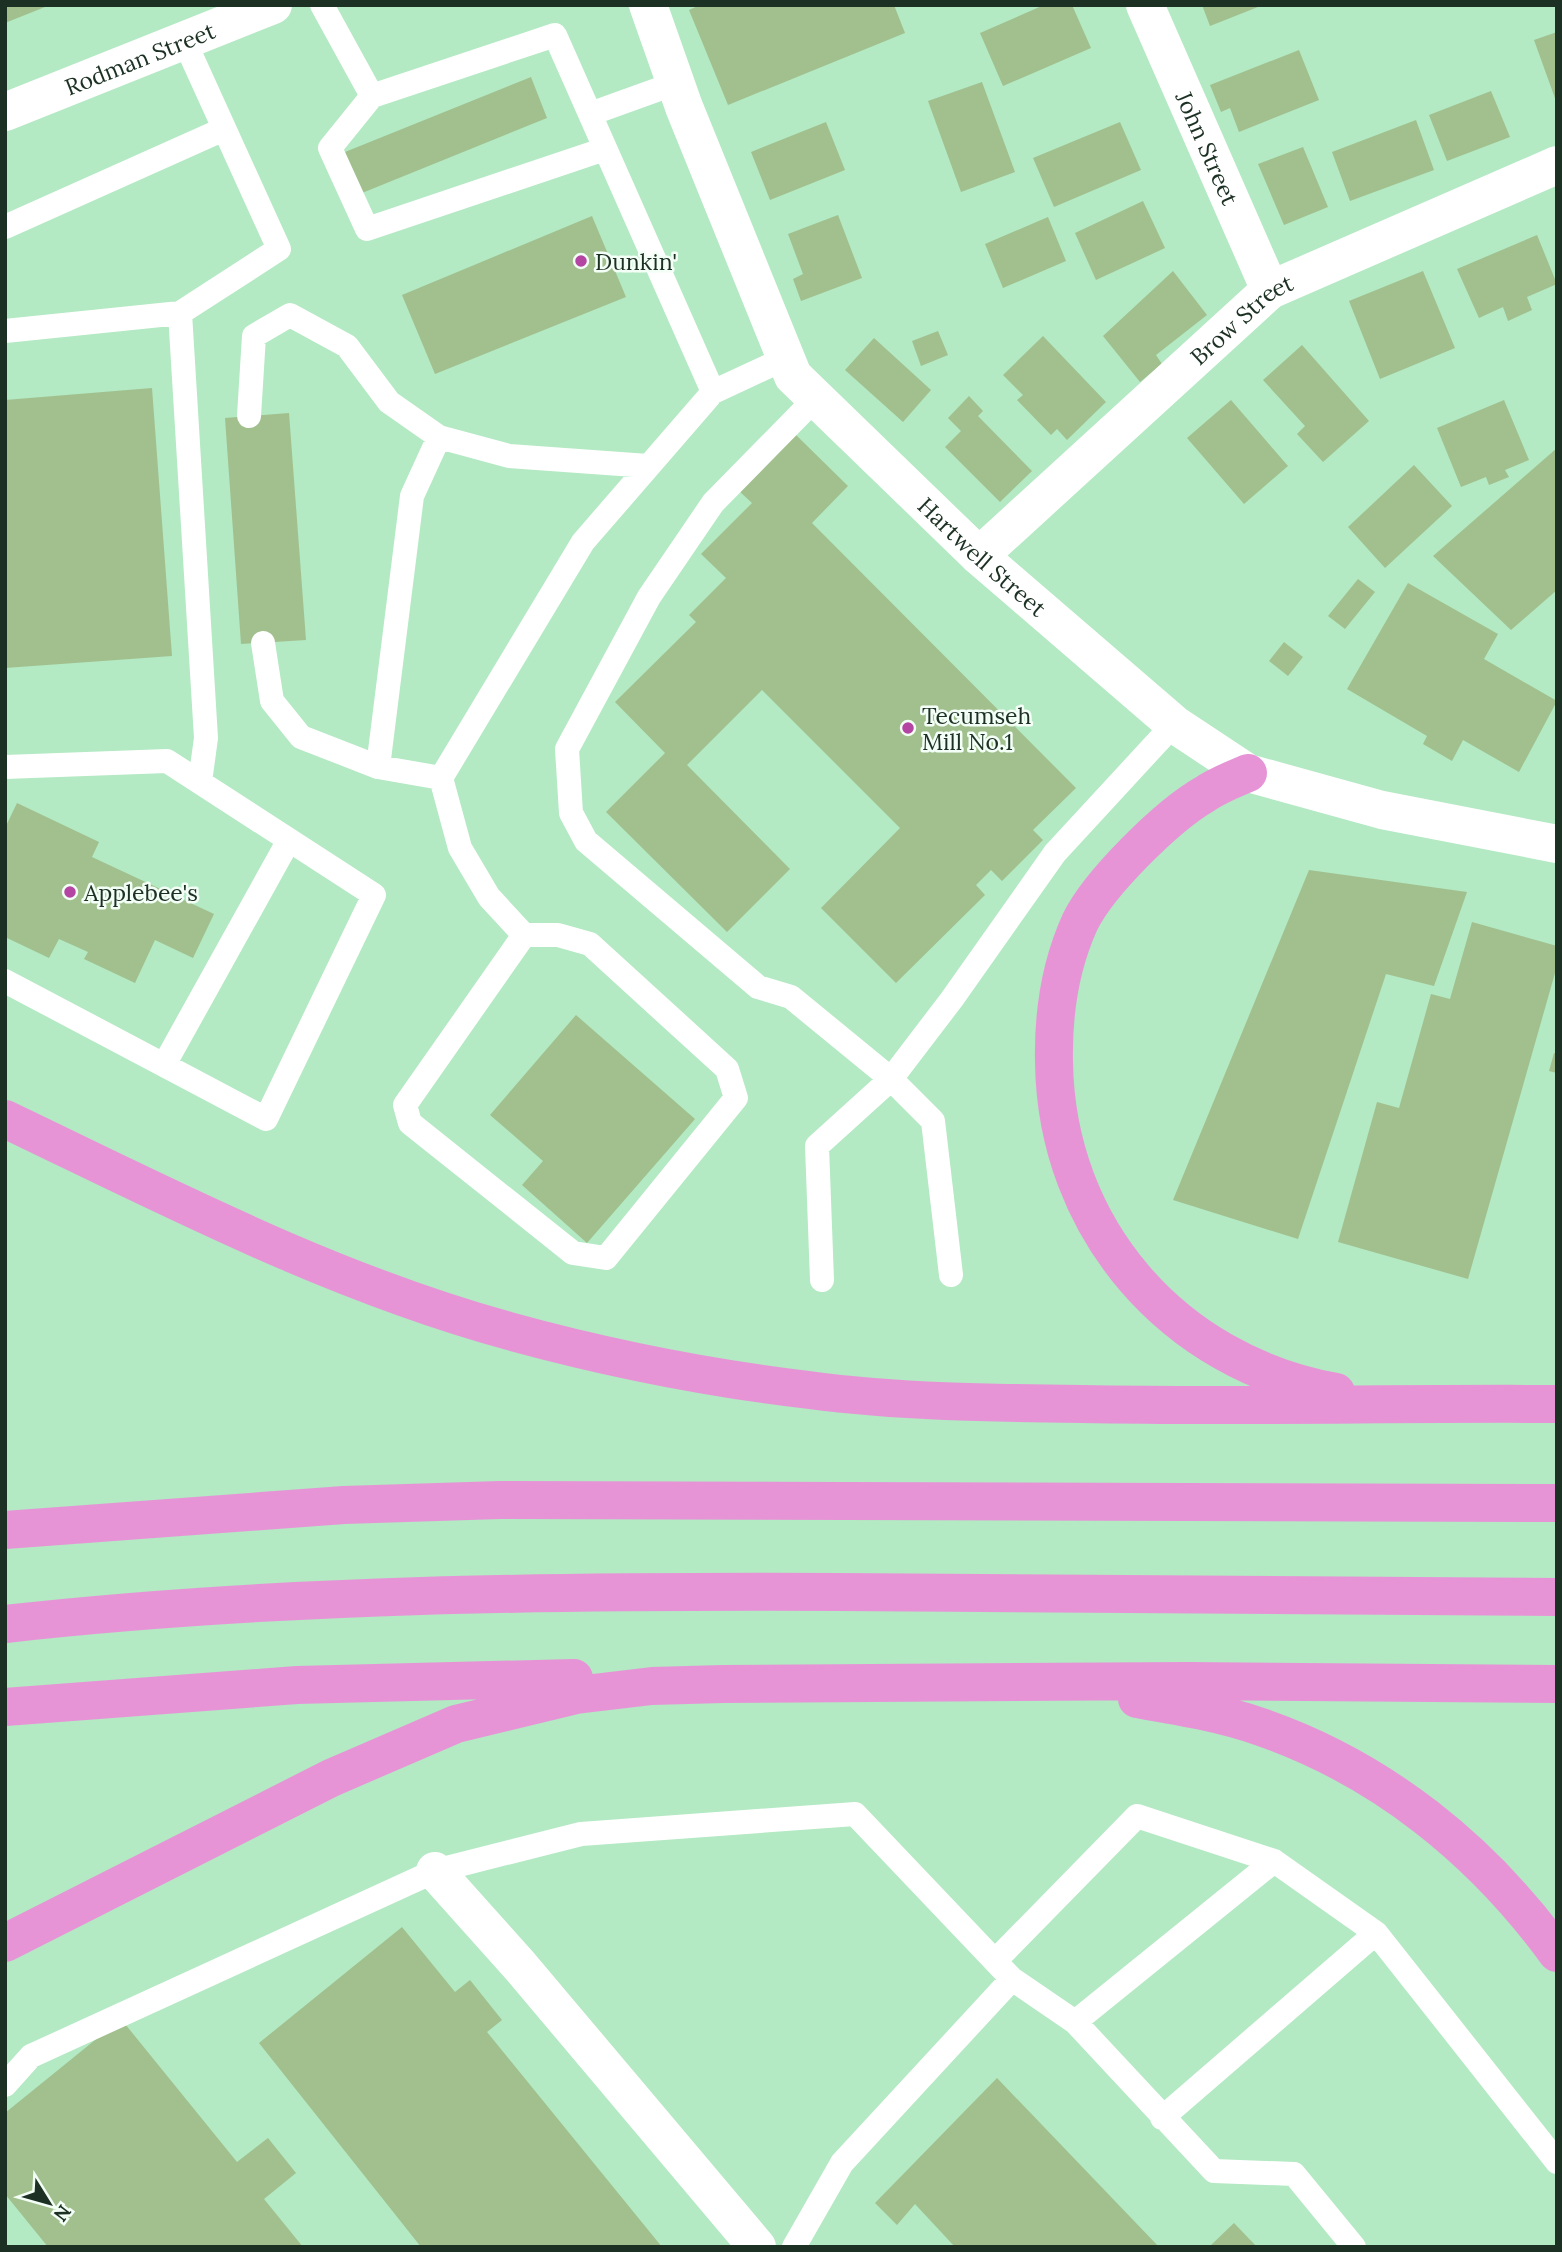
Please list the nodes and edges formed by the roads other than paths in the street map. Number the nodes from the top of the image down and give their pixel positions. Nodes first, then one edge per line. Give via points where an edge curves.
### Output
1 (273, 5) edge
2 (322, 5) edge
3 (648, 5) edge
4 (1145, 5) edge
5 (184, 40) junction
6 (676, 83) junction
7 (372, 96) junction
8 (5, 112) edge
9 (590, 114) junction
10 (225, 129) junction
11 (605, 149) junction
12 (1557, 165) edge
13 (5, 228) edge
14 (1270, 290) junction
15 (180, 313) junction
16 (5, 331) edge
17 (786, 358) junction
18 (713, 392) junction
19 (816, 398) junction
20 (249, 416) dead end
21 (439, 437) junction
22 (648, 466) junction
23 (979, 556) junction
24 (263, 643) dead end
25 (1174, 724) junction
26 (5, 767) edge
27 (378, 767) junction
28 (1248, 773) junction
29 (441, 778) junction
30 (200, 782) junction
31 (289, 840) junction
32 (1557, 844) edge
33 (524, 935) junction
34 (5, 981) edge
35 (164, 1065) junction
36 (891, 1079) junction
37 (5, 1119) edge
38 (5, 1126) edge
39 (58, 1144) junction
40 (951, 1275) dead end
41 (822, 1280) dead end
42 (1422, 1403) junction
43 (1557, 1404) edge
44 (1557, 1503) edge
45 (5, 1530) edge
46 (1557, 1597) edge
47 (5, 1624) edge
48 (723, 1684) junction
49 (1017, 1684) junction
50 (1557, 1684) edge
51 (5, 1707) edge
52 (1274, 1861) junction
53 (435, 1871) junction
54 (64, 1913) junction
55 (5, 1933) edge
56 (1376, 1933) junction
57 (5, 1943) edge
58 (1557, 1953) edge
59 (995, 1961) junction
60 (1012, 1979) junction
61 (1075, 2022) junction
62 (5, 2085) edge
63 (1162, 2118) junction
64 (1557, 2162) edge
65 (757, 2247) edge
66 (794, 2247) edge
67 (1354, 2247) edge

1 - 5 main road, Rodman Street
2 - 7 lane
3 - 6 main road, Hartwell Street
4 - 14 main road, John Street
5 - 8 main road, Rodman Street
5 - 10 lane
6 - 9 lane
6 - 17 main road, Hartwell Street
7 - 9 lane via 555,35
7 - 11 lane via 330,148 367,229
9 - 11 lane
10 - 13 lane
10 - 15 lane via 279,249
11 - 18 lane
12 - 14 main road, Brow Street
14 - 23 main road, Brow Street
15 - 16 lane
15 - 30 lane via 206,738
17 - 18 lane
17 - 19 main road, Hartwell Street via 793,376
18 - 22 lane
19 - 23 main road, Hartwell Street
19 - 36 lane via 713,503 649,597 567,749 571,813 586,841 758,987 790,998
20 - 21 lane via 254,336 290,314 346,346 389,402
21 - 22 lane via 509,456
21 - 27 lane via 412,496
22 - 29 lane via 583,542
23 - 25 main road, Hartwell Street
24 - 27 lane via 272,701 301,737
25 - 28 main road, Hartwell Street
25 - 36 lane via 1055,853
26 - 30 lane via 167,761
27 - 29 lane
28 - 32 main road, Hartwell Street via 1382,810
28 - 42 highway via 1205,793 1169,821 1103,888 1081,920 1067,957 1053,1037 1057,1111 1065,1147 1087,1207 1117,1257 1154,1300 1198,1338 1244,1363 1303,1385
29 - 33 lane via 460,848 489,897
30 - 31 lane
31 - 35 lane
31 - 35 lane via 374,895 266,1119
33 - 33 lane via 405,1105 410,1124 573,1253 606,1258 736,1098 727,1069 590,944 558,935
34 - 35 lane
36 - 40 lane via 933,1121
36 - 41 lane via 817,1146
37 - 39 highway
38 - 39 highway
39 - 42 highway via 223,1225 365,1284 509,1331 658,1366 811,1391 938,1401 1266,1407
42 - 43 highway
44 - 45 highway via 500,1500 288,1508
46 - 47 highway via 1125,1592 505,1594 199,1607
48 - 49 highway
48 - 51 highway via 548,1678 379,1681
48 - 54 highway via 576,1695 456,1724 331,1778
49 - 50 highway
49 - 58 highway via 1218,1715 1260,1726 1333,1758 1440,1826 1501,1884
52 - 56 lane
52 - 59 lane via 1137,1816
52 - 61 lane
53 - 59 lane via 582,1834 855,1814
53 - 62 lane via 31,2056
53 - 65 main road
54 - 55 highway
54 - 57 highway
56 - 63 lane
56 - 64 lane
59 - 60 lane
60 - 61 lane
60 - 66 lane via 842,2163
61 - 63 lane
63 - 67 lane via 1214,2171 1294,2174

